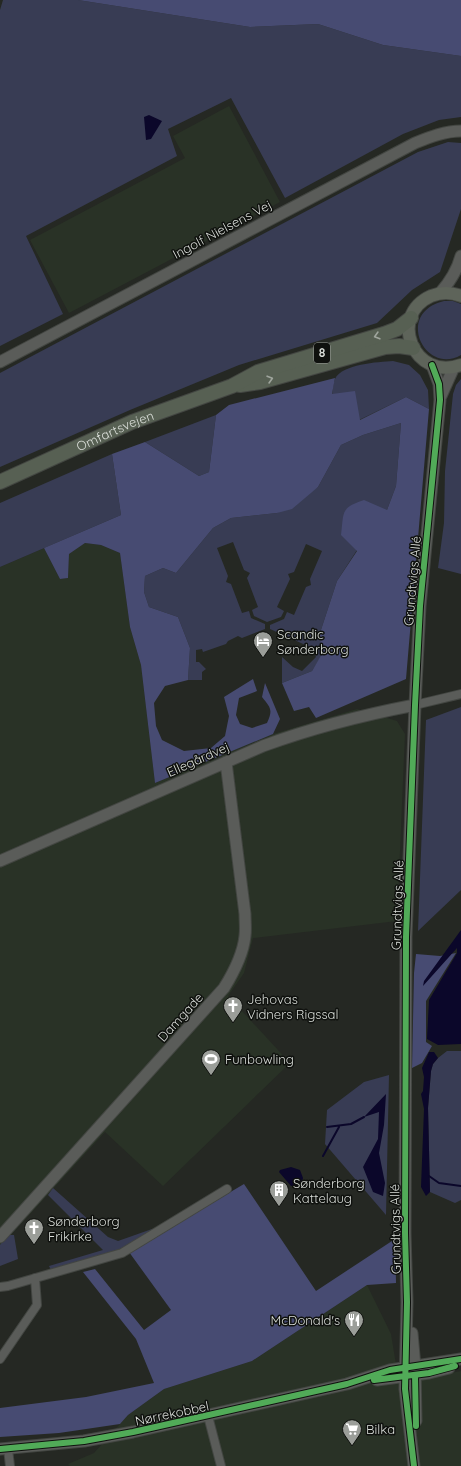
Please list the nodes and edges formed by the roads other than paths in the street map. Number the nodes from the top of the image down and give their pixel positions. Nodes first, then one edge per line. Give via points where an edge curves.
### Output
1 (461, 131) edge
2 (460, 260) edge
3 (461, 279) edge
4 (440, 294) junction
5 (461, 296) edge
6 (411, 318) junction
7 (414, 348) junction
8 (0, 362) edge
9 (432, 365) junction
10 (457, 366) edge
11 (232, 386) junction
12 (440, 400) junction
13 (0, 482) edge
14 (461, 694) edge
15 (415, 705) junction
16 (226, 762) junction
17 (0, 861) edge
18 (227, 1189) dead end
19 (0, 1237) edge
20 (35, 1278) junction
21 (0, 1287) edge
22 (0, 1359) edge
23 (461, 1359) edge
24 (461, 1364) edge
25 (410, 1372) junction
26 (208, 1416) junction
27 (4, 1449) edge
28 (10, 1466) edge
29 (221, 1466) edge
30 (414, 1466) edge

1 - 8 street, Ingolf Nielsens Vej via 434,135 416,142
2 - 3 street
2 - 4 street
4 - 5 main road, 8
4 - 6 main road, 8 via 429,297 420,304
6 - 7 main road via 409,336
6 -> 11 highway, Omfartsvejen / 8 via 397,329 384,334 258,372
7 - 9 main road via 423,360
11 -> 7 highway, Omfartsvejen / 8 via 260,382 385,347
9 - 10 main road
9 - 12 street, Grundtvigs Allé via 439,384
10 - 12 street, Grundtvigs Allé via 446,383
11 - 13 highway, Omfartsvejen / 8 via 132,422
12 - 15 street, Grundtvigs Allé via 420,606
14 - 15 street
15 - 16 street, Ellegårdvej via 367,714 295,734
15 - 25 street, Grundtvigs Allé via 406,937 405,1233
16 - 17 street, Ellegårdvej
16 - 19 street, Damgade via 245,914 245,936 235,971 224,988
18 - 20 street via 122,1253
20 - 21 street
20 - 22 street via 37,1305
23 - 25 street
24 - 25 street via 430,1373
25 - 26 street, Nørrekobbel via 390,1370 347,1384
25 - 30 street, Grundtvigs Allé via 405,1389
26 - 27 street, Nørrekobbel via 84,1441
26 - 29 street
27 - 28 street

